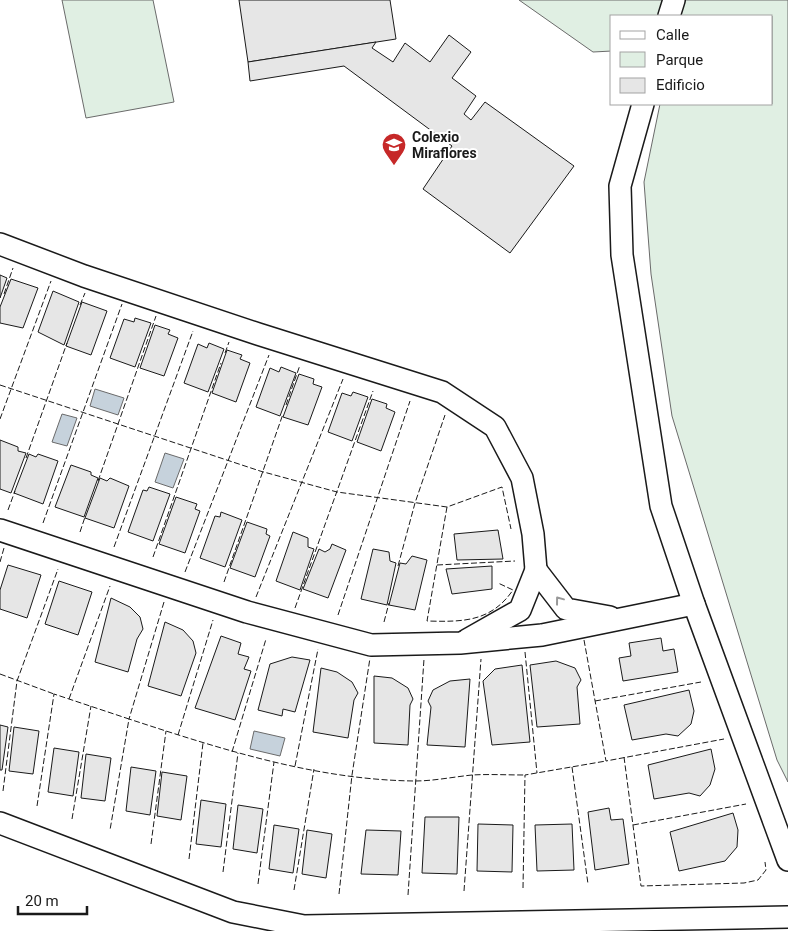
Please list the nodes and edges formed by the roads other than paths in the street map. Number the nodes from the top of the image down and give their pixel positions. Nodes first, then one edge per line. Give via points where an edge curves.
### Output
1 (674, 0) edge
2 (669, 15) edge
3 (643, 105) edge
4 (0, 244) edge
5 (0, 530) edge
6 (536, 570) junction
7 (694, 604) junction
8 (620, 619) junction
9 (460, 643) junction
10 (0, 823) edge
11 (788, 860) edge
12 (788, 917) edge

1 - 2 street
3 - 7 street via 620,186 622,255 661,506
4 - 6 street via 84,276 442,392 495,426 522,478
5 - 9 street via 247,612 372,646
8 -> 6 street via 566,609
6 - 9 street via 520,610
7 - 8 street
7 - 11 street
8 - 9 street via 542,635
10 - 12 street via 233,912 304,926

